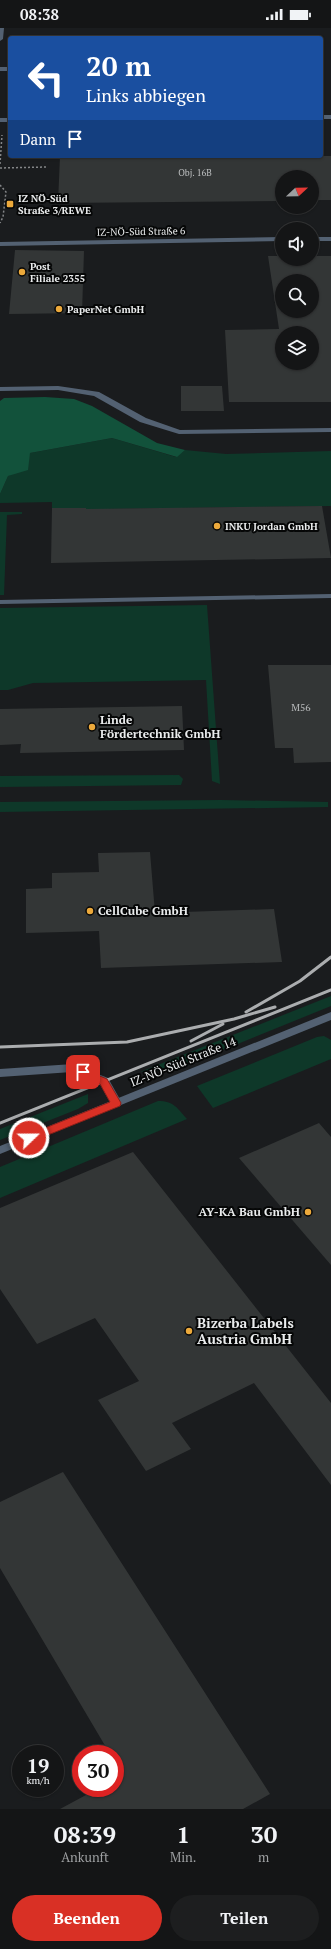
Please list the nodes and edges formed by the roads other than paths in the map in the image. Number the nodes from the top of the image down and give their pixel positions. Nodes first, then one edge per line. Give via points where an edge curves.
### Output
1 (1, 28) edge
2 (0, 39) edge
3 (275, 239) edge
4 (319, 239) edge
5 (331, 239) edge
6 (0, 244) edge
7 (0, 388) edge
8 (331, 430) edge
9 (331, 596) edge
10 (0, 602) edge
11 (331, 1016) edge
12 (0, 1073) edge
13 (116, 1103) junction
14 (0, 1150) edge

1 - 2 street
3 - 6 street, IZ-NÖ-Süd Straße 6
4 - 5 street
7 - 8 street via 58,388 96,394 143,420 179,432
9 - 10 street
11 - 13 street, IZ-NÖ-Süd Straße 14
12 - 13 street via 73,1068 104,1081
13 - 14 street, IZ-NÖ-Süd Straße 14

